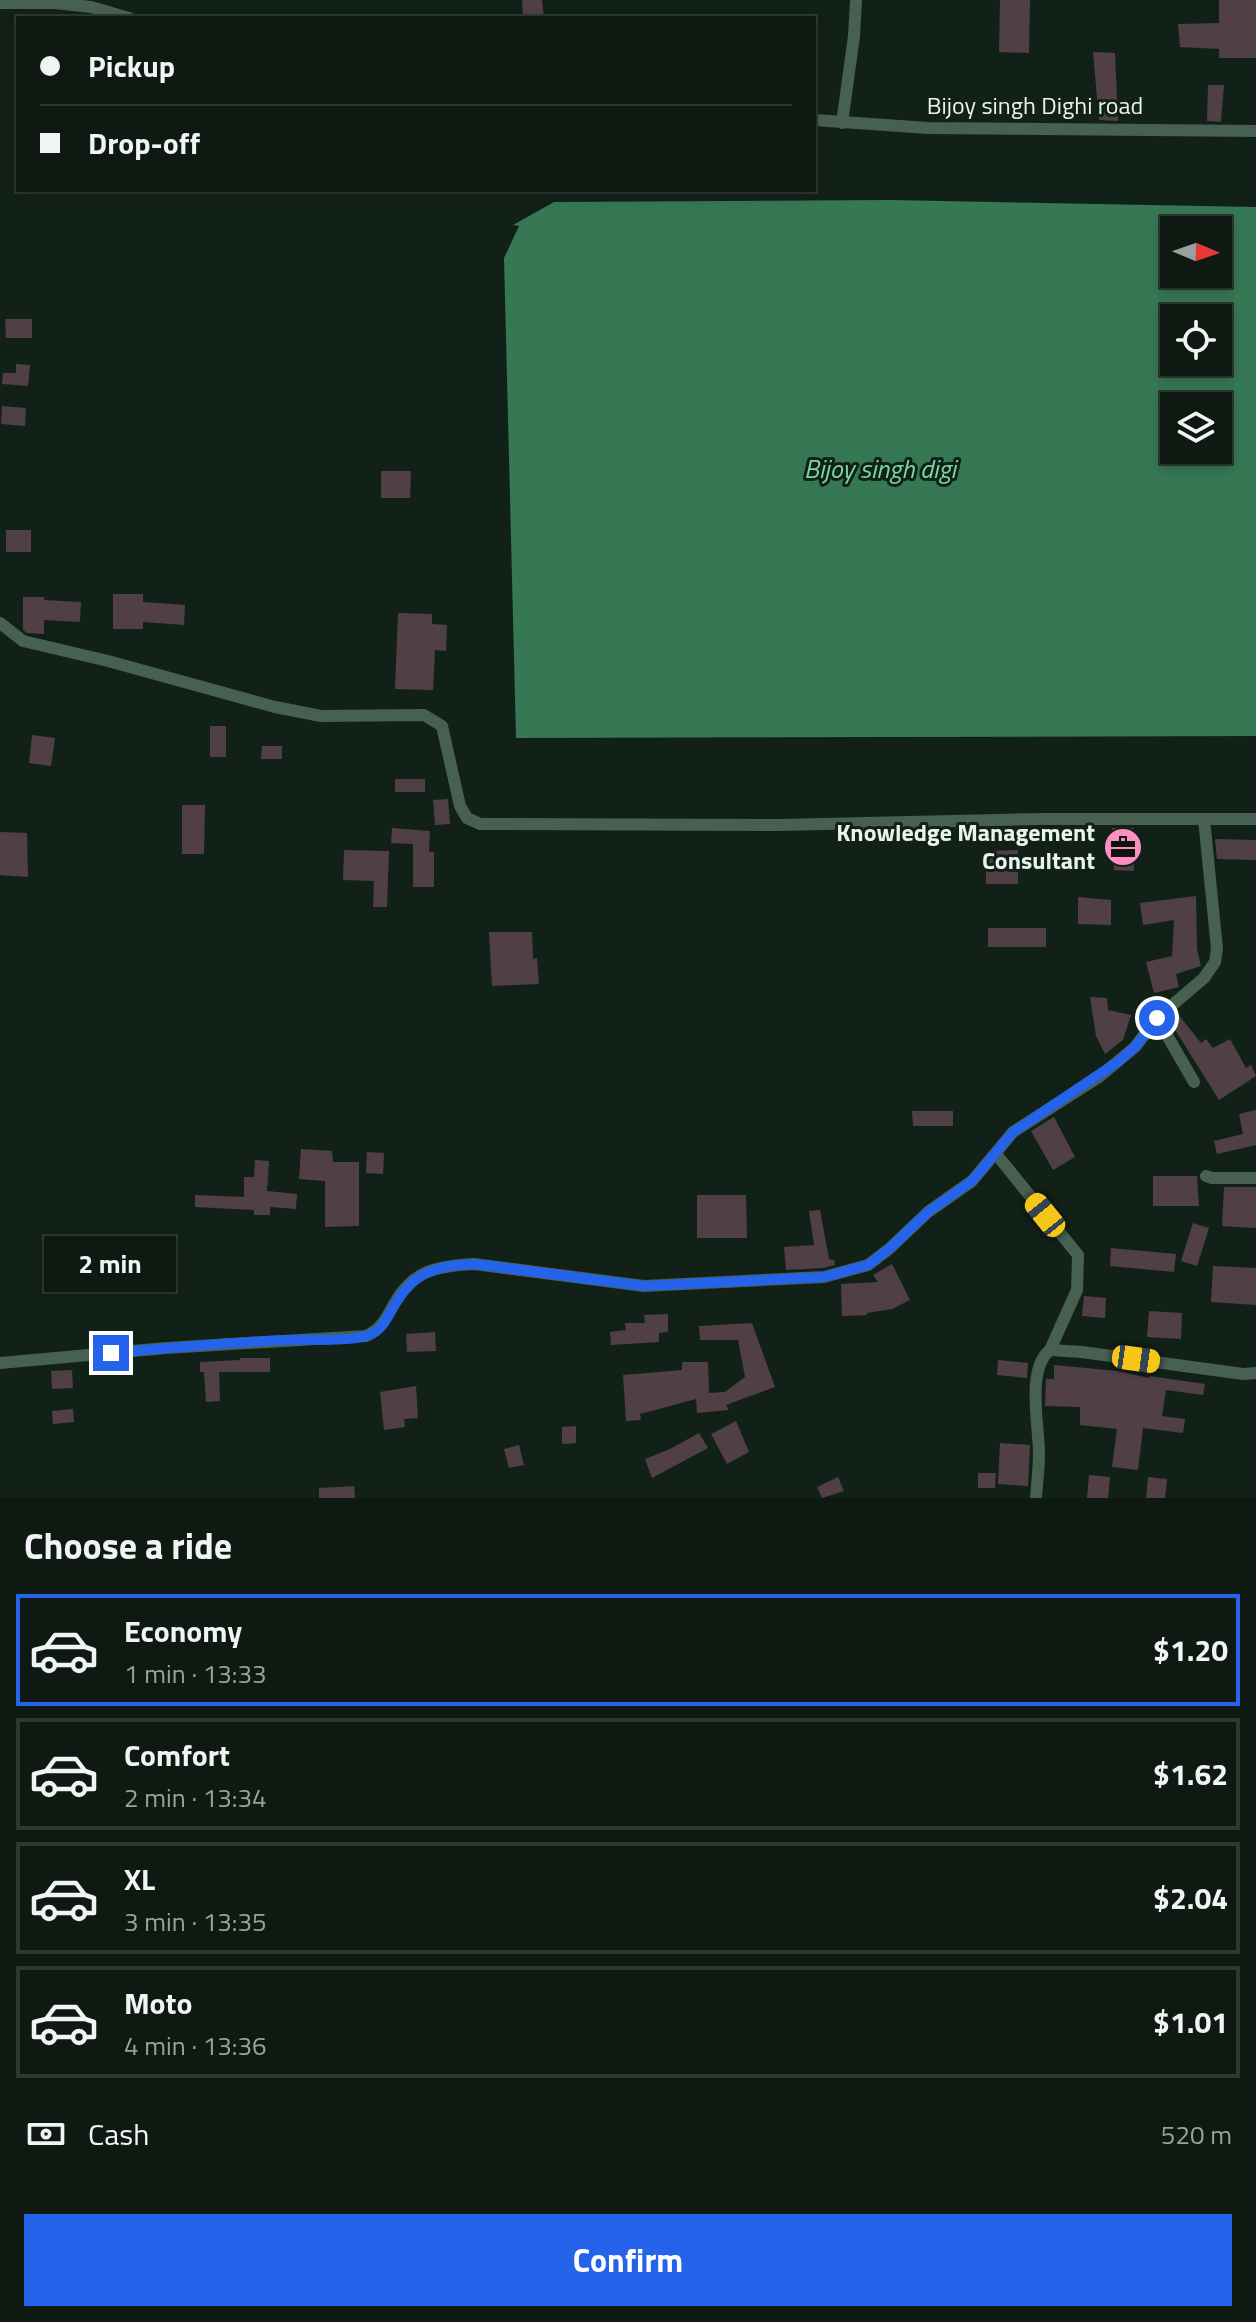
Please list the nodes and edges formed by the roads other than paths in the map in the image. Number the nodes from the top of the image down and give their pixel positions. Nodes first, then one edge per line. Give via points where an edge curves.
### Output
1 (856, 0) edge
2 (0, 3) edge
3 (122, 16) edge
4 (816, 120) edge
5 (842, 123) junction
6 (1256, 131) edge
7 (0, 623) edge
8 (1204, 819) junction
9 (1256, 819) edge
10 (1157, 1018) junction
11 (1194, 1082) dead end
12 (996, 1154) junction
13 (1206, 1176) dead end
14 (1256, 1178) edge
15 (1050, 1350) junction
16 (0, 1363) edge
17 (1256, 1373) edge
18 (1036, 1498) edge

1 - 5 street
2 - 3 street via 55,3
4 - 5 street, Bijoy singh Dighi road
5 - 6 street, Bijoy singh Dighi road
7 - 8 street via 23,641 275,707 321,716 424,715 442,726 460,806 467,818 480,824
8 - 9 street
8 - 10 street via 1215,962
10 - 11 street
10 - 12 street via 1119,1061 1013,1132
12 - 15 street via 1078,1255 1077,1290
12 - 16 street via 972,1181 868,1265 824,1277 644,1286 448,1265 413,1279 382,1326 366,1336
13 - 14 street
15 - 17 street
15 - 18 street via 1039,1361 1036,1383

